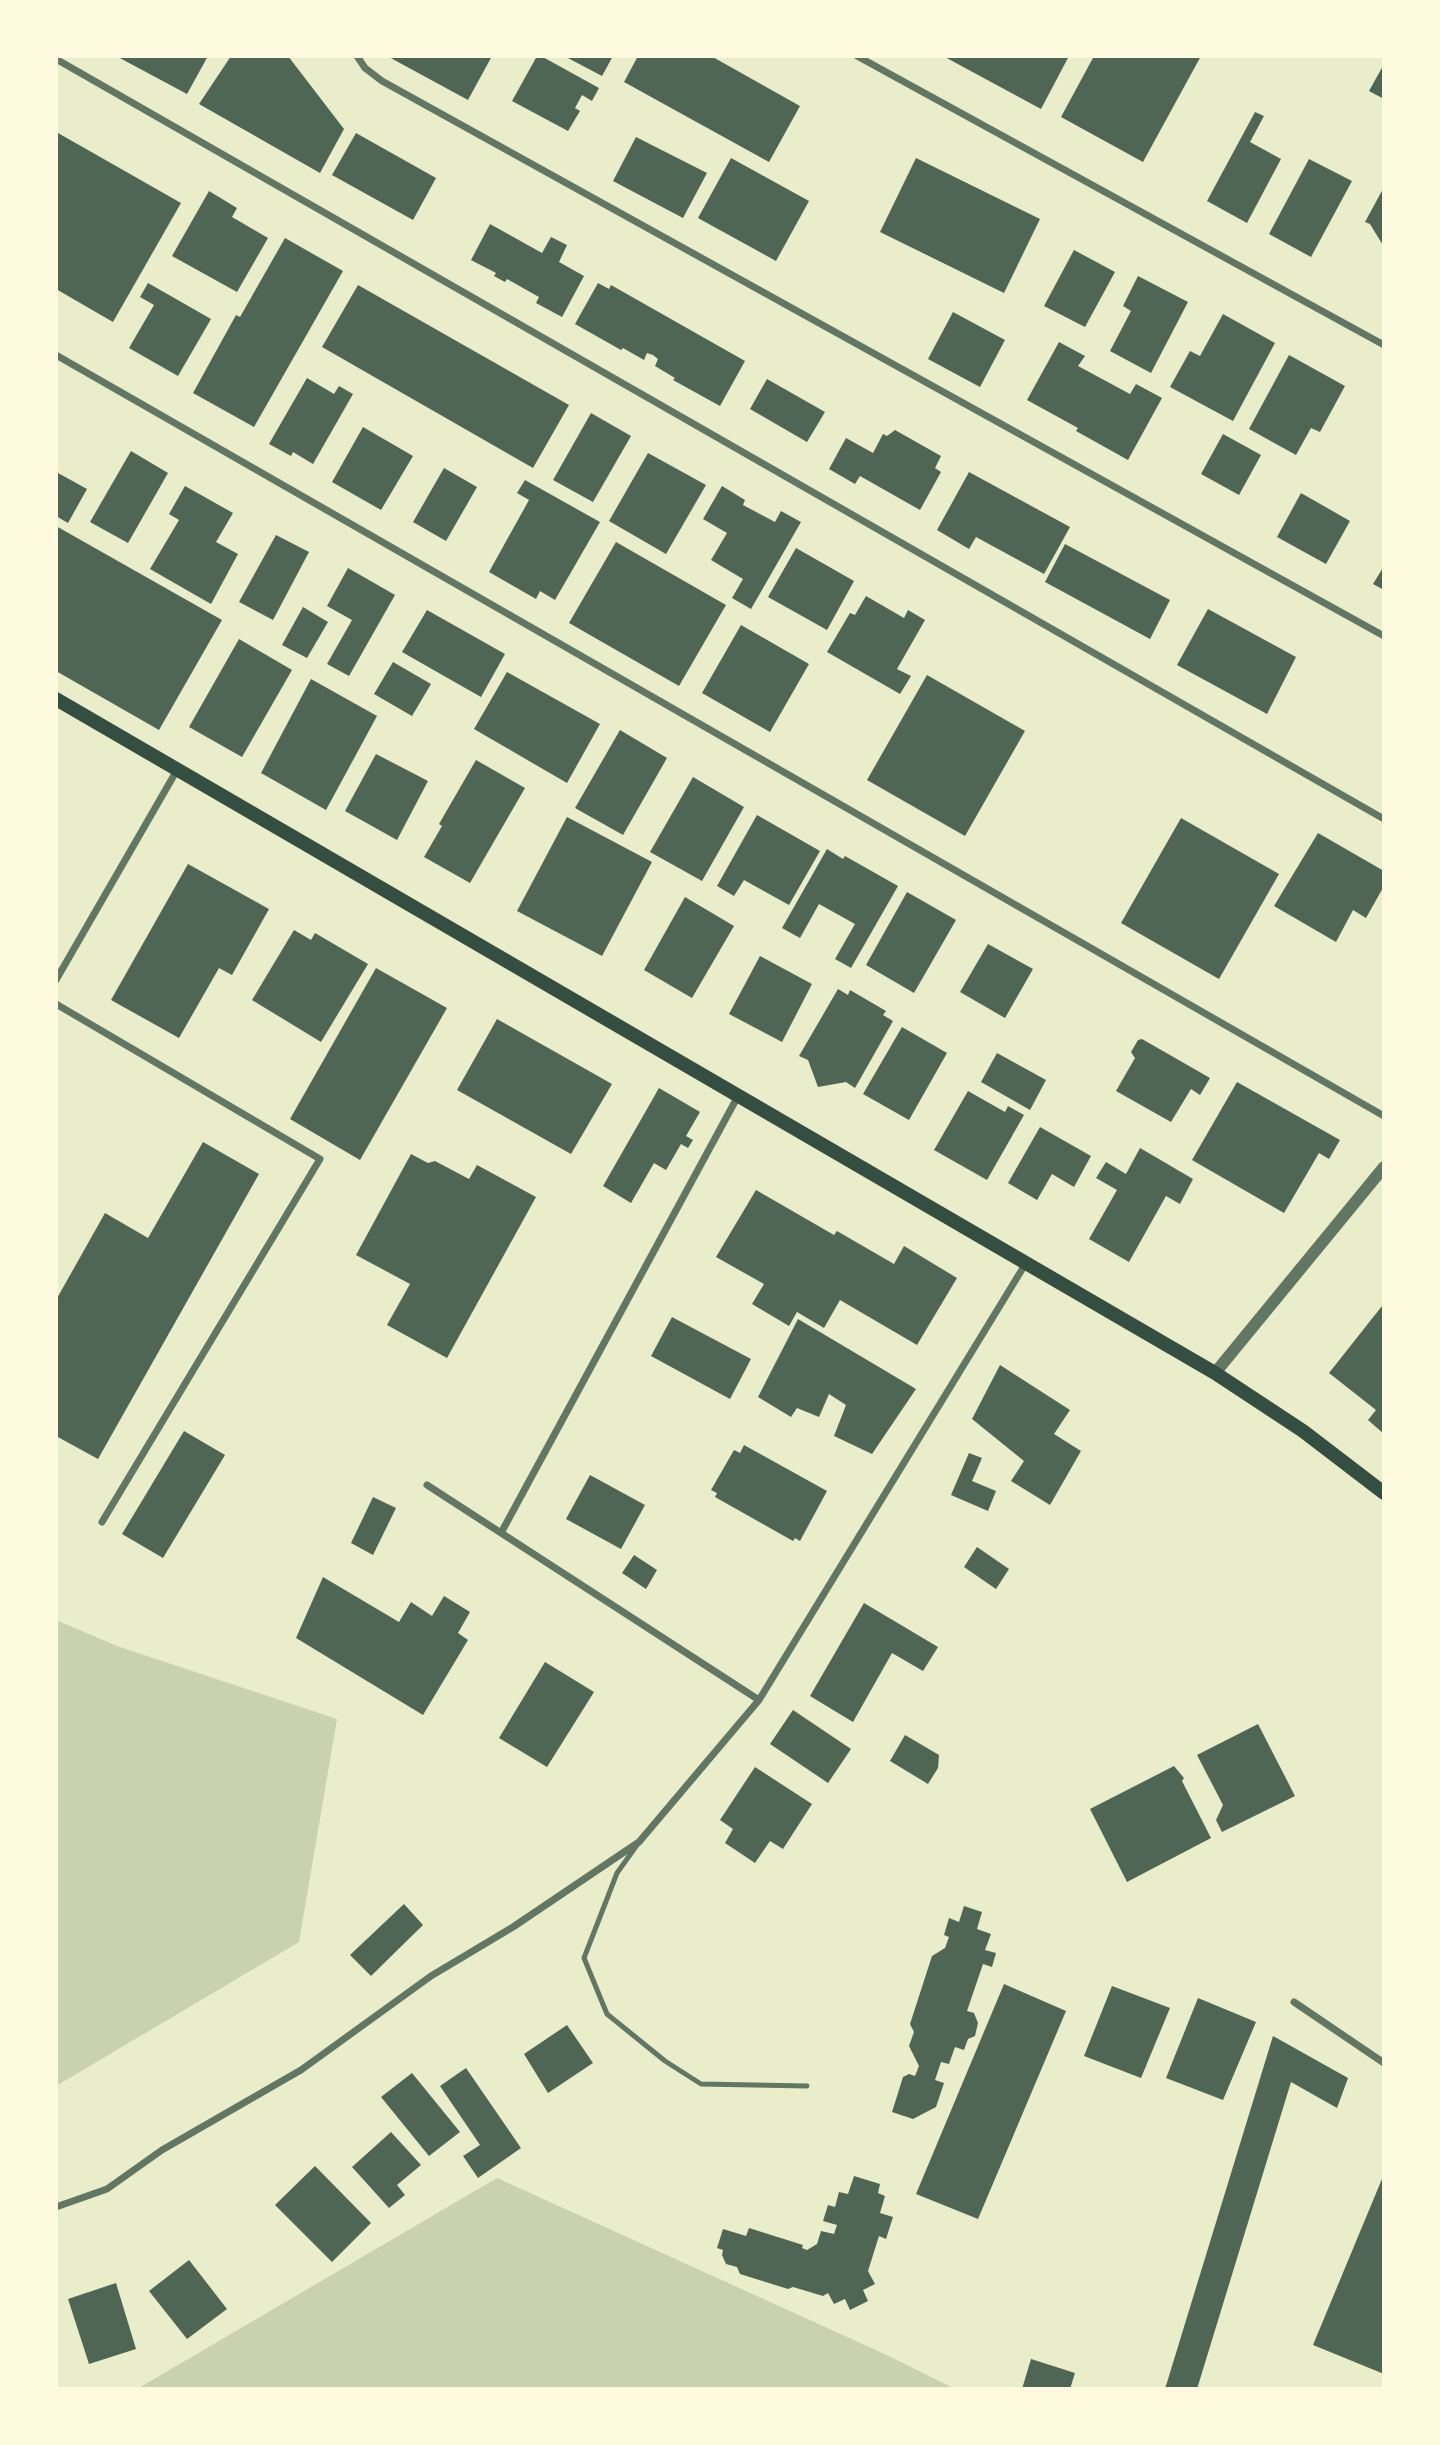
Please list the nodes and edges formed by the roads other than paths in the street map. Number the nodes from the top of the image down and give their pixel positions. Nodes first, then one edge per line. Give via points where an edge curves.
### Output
1 (356, 56) edge
2 (857, 56) edge
3 (56, 59) edge
4 (1384, 345) edge
5 (56, 355) edge
6 (1384, 636) edge
7 (56, 699) edge
8 (177, 770) junction
9 (1384, 819) edge
10 (56, 980) edge
11 (56, 1004) edge
12 (738, 1096) junction
13 (1384, 1116) edge
14 (1384, 1167) edge
15 (1026, 1263) junction
16 (1215, 1373) junction
17 (427, 1485) dead end
18 (1384, 1493) edge
19 (102, 1522) dead end
20 (501, 1533) junction
21 (759, 1700) junction
22 (639, 1842) junction
23 (1294, 2002) dead end
24 (1384, 2063) edge
25 (807, 2086) dead end
26 (56, 2207) edge

1 - 6 street via 382,82
2 - 4 street
3 - 9 street
5 - 13 street
7 - 8 main road
8 - 10 street
8 - 12 main road
11 - 19 street via 320,1160
12 - 15 main road
12 - 20 street
14 - 16 street
15 - 16 main road
15 - 21 street
16 - 18 main road via 1303,1431
17 - 20 street
20 - 21 street
21 - 22 street
22 - 25 lane via 617,1873 584,1958 607,2014 701,2084
22 - 26 street via 513,1927 430,1976 301,2070 162,2150 107,2189
23 - 24 street

